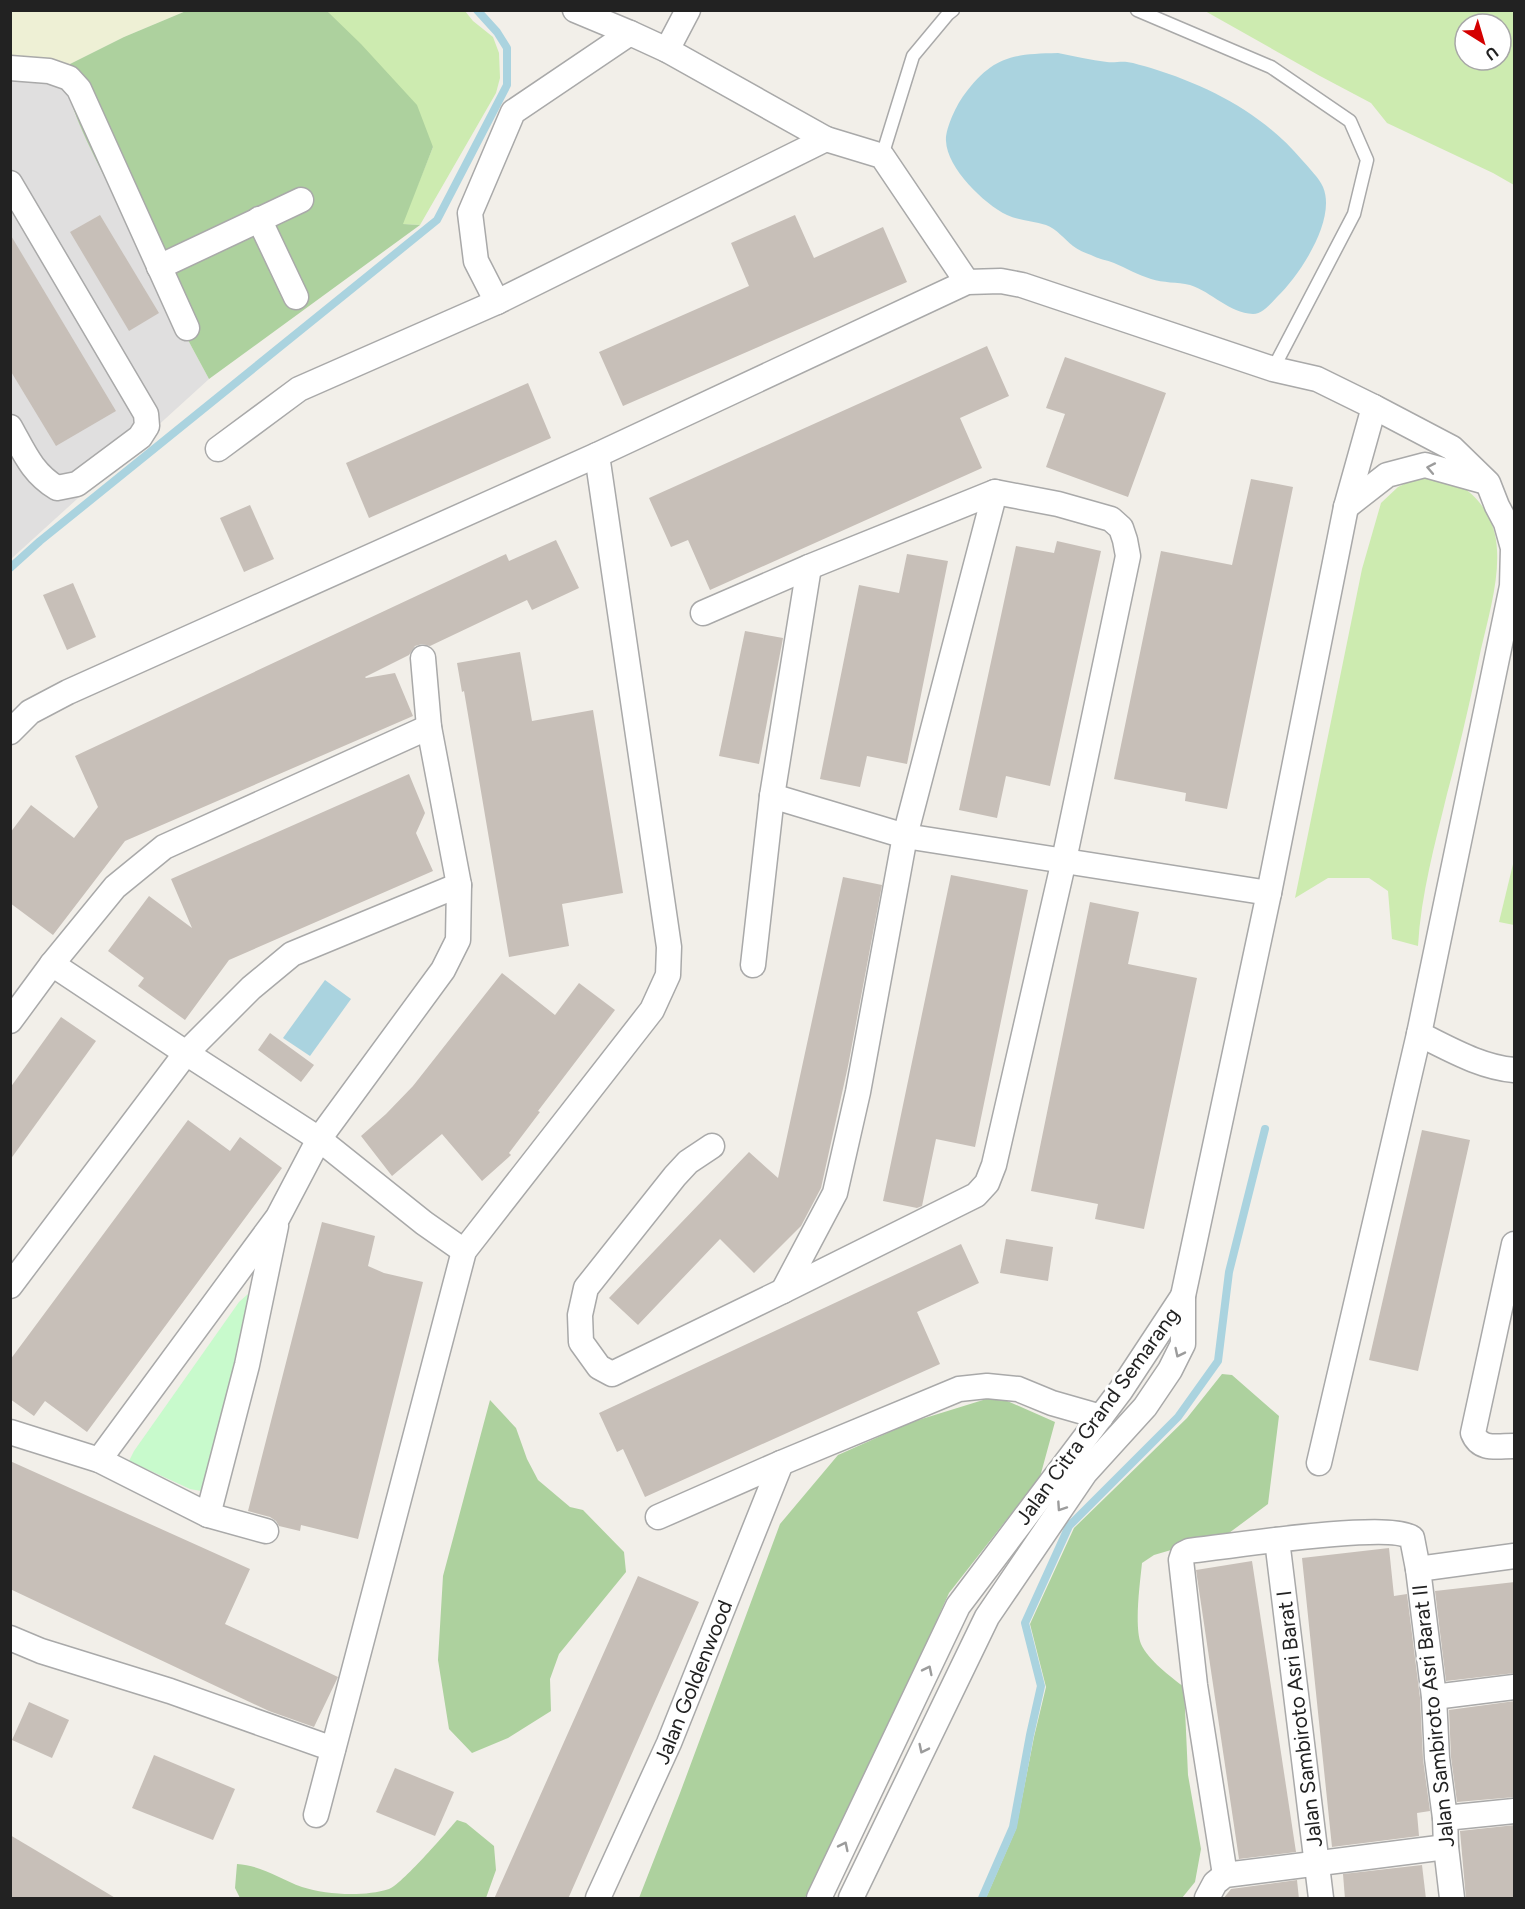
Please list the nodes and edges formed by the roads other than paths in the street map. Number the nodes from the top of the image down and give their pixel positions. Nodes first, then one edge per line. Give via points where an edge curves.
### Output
1 (575, 10) edge
2 (688, 10) edge
3 (953, 10) edge
4 (1137, 10) edge
5 (630, 33) junction
6 (667, 50) junction
7 (10, 68) edge
8 (826, 139) junction
9 (882, 156) junction
10 (10, 183) edge
11 (301, 200) dead end
12 (259, 219) junction
13 (159, 267) junction
14 (967, 282) junction
15 (296, 297) dead end
16 (497, 302) junction
17 (187, 328) dead end
18 (1273, 369) junction
19 (1374, 407) junction
20 (10, 427) edge
21 (218, 449) dead end
22 (597, 455) junction
23 (1488, 483) junction
24 (995, 492) junction
25 (1346, 507) junction
26 (1514, 546) edge
27 (809, 567) junction
28 (703, 613) dead end
29 (423, 658) dead end
30 (429, 727) junction
31 (10, 732) edge
32 (772, 796) junction
33 (905, 836) junction
34 (1064, 860) junction
35 (459, 885) junction
36 (1269, 893) junction
37 (52, 964) junction
38 (753, 965) dead end
39 (10, 1021) edge
40 (1419, 1034) junction
41 (186, 1053) junction
42 (1515, 1070) edge
43 (319, 1139) junction
44 (712, 1146) dead end
45 (278, 1217) junction
46 (1515, 1244) edge
47 (464, 1251) junction
48 (10, 1286) edge
49 (783, 1291) junction
50 (1183, 1296) junction
51 (1505, 1328) edge
52 (1101, 1416) junction
53 (10, 1432) edge
54 (1515, 1446) edge
55 (99, 1460) junction
56 (781, 1463) junction
57 (1319, 1463) dead end
58 (1077, 1467) junction
59 (208, 1515) junction
60 (658, 1517) dead end
61 (266, 1531) dead end
62 (1277, 1540) junction
63 (1515, 1556) edge
64 (1418, 1569) junction
65 (10, 1638) edge
66 (1515, 1687) edge
67 (1434, 1697) junction
68 (333, 1749) junction
69 (1515, 1811) edge
70 (316, 1815) dead end
71 (1445, 1818) junction
72 (1446, 1847) junction
73 (1316, 1864) junction
74 (1225, 1875) junction
75 (598, 1899) edge
76 (819, 1899) edge
77 (851, 1899) edge
78 (1207, 1899) edge
79 (1321, 1899) edge
80 (1452, 1899) edge

1 - 5 street
2 - 6 street
3 - 9 lane via 913,56
4 - 18 lane via 1271,68 1350,121 1367,160 1354,214
5 - 6 street
5 - 16 street via 513,111 471,213 476,261
6 - 8 street
7 - 13 street via 49,71 69,78 79,89
8 - 9 street
8 - 16 street
9 - 14 street
10 - 20 street via 146,414 147,426 140,437 77,484 57,488 34,469
11 - 12 street
12 - 13 street
12 - 15 street
13 - 17 street
14 - 18 street via 1000,280 1022,285
14 - 22 street
16 - 21 street via 299,389
18 - 19 street via 1317,380
19 - 23 street via 1452,448
19 - 25 street
22 - 31 street via 68,692 30,712
22 - 47 street via 669,947 668,975 652,1010
23 -> 25 street via 1425,465 1387,475
23 - 26 street
24 - 27 street
24 - 33 street
24 - 34 street via 1111,519 1121,528 1125,540 1128,556
25 - 36 street
26 - 40 street via 1512,586
27 - 28 street
27 - 32 street
29 - 30 street
30 - 35 street
30 - 37 street via 164,847 115,887
32 - 33 street
32 - 38 street
33 - 34 street
33 - 49 street via 858,1092 834,1193
34 - 36 street
34 - 49 street via 987,1183 976,1195
35 - 41 street via 292,954 251,988
35 - 43 street via 458,940 443,970
36 - 50 street
37 - 39 street
37 - 41 street
40 - 42 street via 1479,1063
40 - 57 street
41 - 43 street
41 - 48 street
43 - 45 street
43 - 47 street
44 - 49 street via 675,1176 586,1288 580,1315 581,1342 599,1367 612,1374
45 - 55 street
45 - 59 street via 247,1365
46 - 51 street
47 - 68 street
50 - 52 street, Jalan Citra Grand Semarang
50 -> 58 street, Jalan Citra Grand Semarang via 1183,1344 1170,1370 1145,1407
51 - 54 street via 1473,1433 1484,1446
52 - 56 street via 1018,1389 959,1389
52 - 58 street, Jalan Citra Grand Semarang
53 - 55 street
55 - 59 street
56 - 60 street
56 - 75 street, Jalan Goldenwood via 669,1743
76 -> 58 street, Jalan Citra Grand Semarang via 958,1606
58 -> 77 street, Jalan Citra Grand Semarang via 987,1617
59 - 61 street
62 - 64 street, Jalan Sambiroto Asri Barat II via 1354,1532 1408,1535
62 - 73 street, Jalan Sambiroto Asri Barat I
62 - 74 street via 1189,1551 1182,1556 1195,1685
63 - 64 street
64 - 67 street, Jalan Sambiroto Asri Barat II
65 - 68 street
66 - 67 street
67 - 71 street, Jalan Sambiroto Asri Barat II
68 - 70 street
69 - 71 street
71 - 72 street, Jalan Sambiroto Asri Barat II
72 - 73 street
72 - 80 street, Jalan Sambiroto Asri Barat II
73 - 74 street
73 - 79 street, Jalan Sambiroto Asri Barat I
74 - 78 street via 1215,1883

